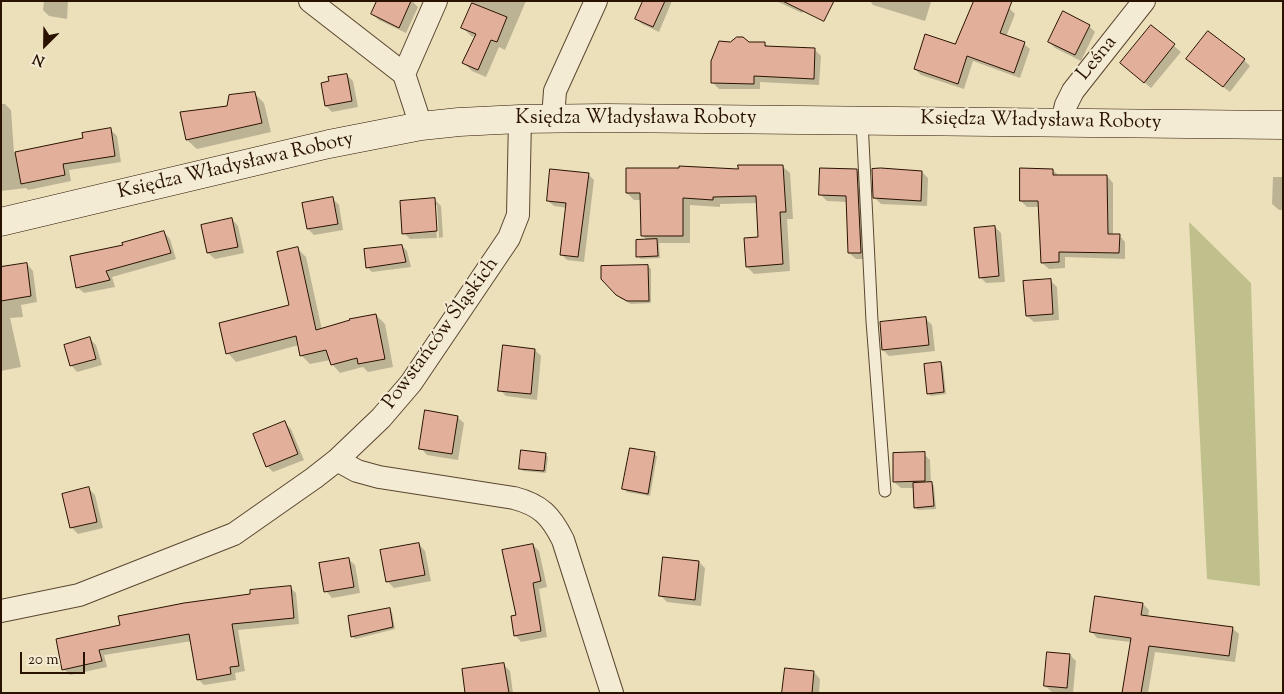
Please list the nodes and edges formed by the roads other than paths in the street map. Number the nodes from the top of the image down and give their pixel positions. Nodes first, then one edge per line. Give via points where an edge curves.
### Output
1 (310, 1) edge
2 (436, 1) edge
3 (596, 1) edge
4 (1144, 1) edge
5 (404, 74) junction
6 (553, 118) junction
7 (520, 119) junction
8 (862, 120) junction
9 (1062, 122) junction
10 (1283, 125) edge
11 (421, 126) junction
12 (1, 222) edge
13 (336, 460) junction
14 (885, 491) dead end
15 (1, 611) edge
16 (612, 693) edge

1 - 5 street
2 - 5 street
3 - 6 street via 555,91
4 - 9 street, Leśna via 1073,91
5 - 11 street
6 - 7 main road, Księdza Władysława Roboty
6 - 8 main road, Księdza Władysława Roboty
7 - 11 main road, Księdza Władysława Roboty
7 - 13 street, Powstańców Śląskich via 518,216 509,238 411,383 381,418
8 - 9 main road, Księdza Władysława Roboty
8 - 14 lane
9 - 10 main road, Księdza Władysława Roboty
11 - 12 main road, Księdza Władysława Roboty via 330,144
13 - 15 street, Powstańców Śląskich via 234,534 79,595
13 - 16 street via 357,471 379,477 514,498 545,513 563,540

